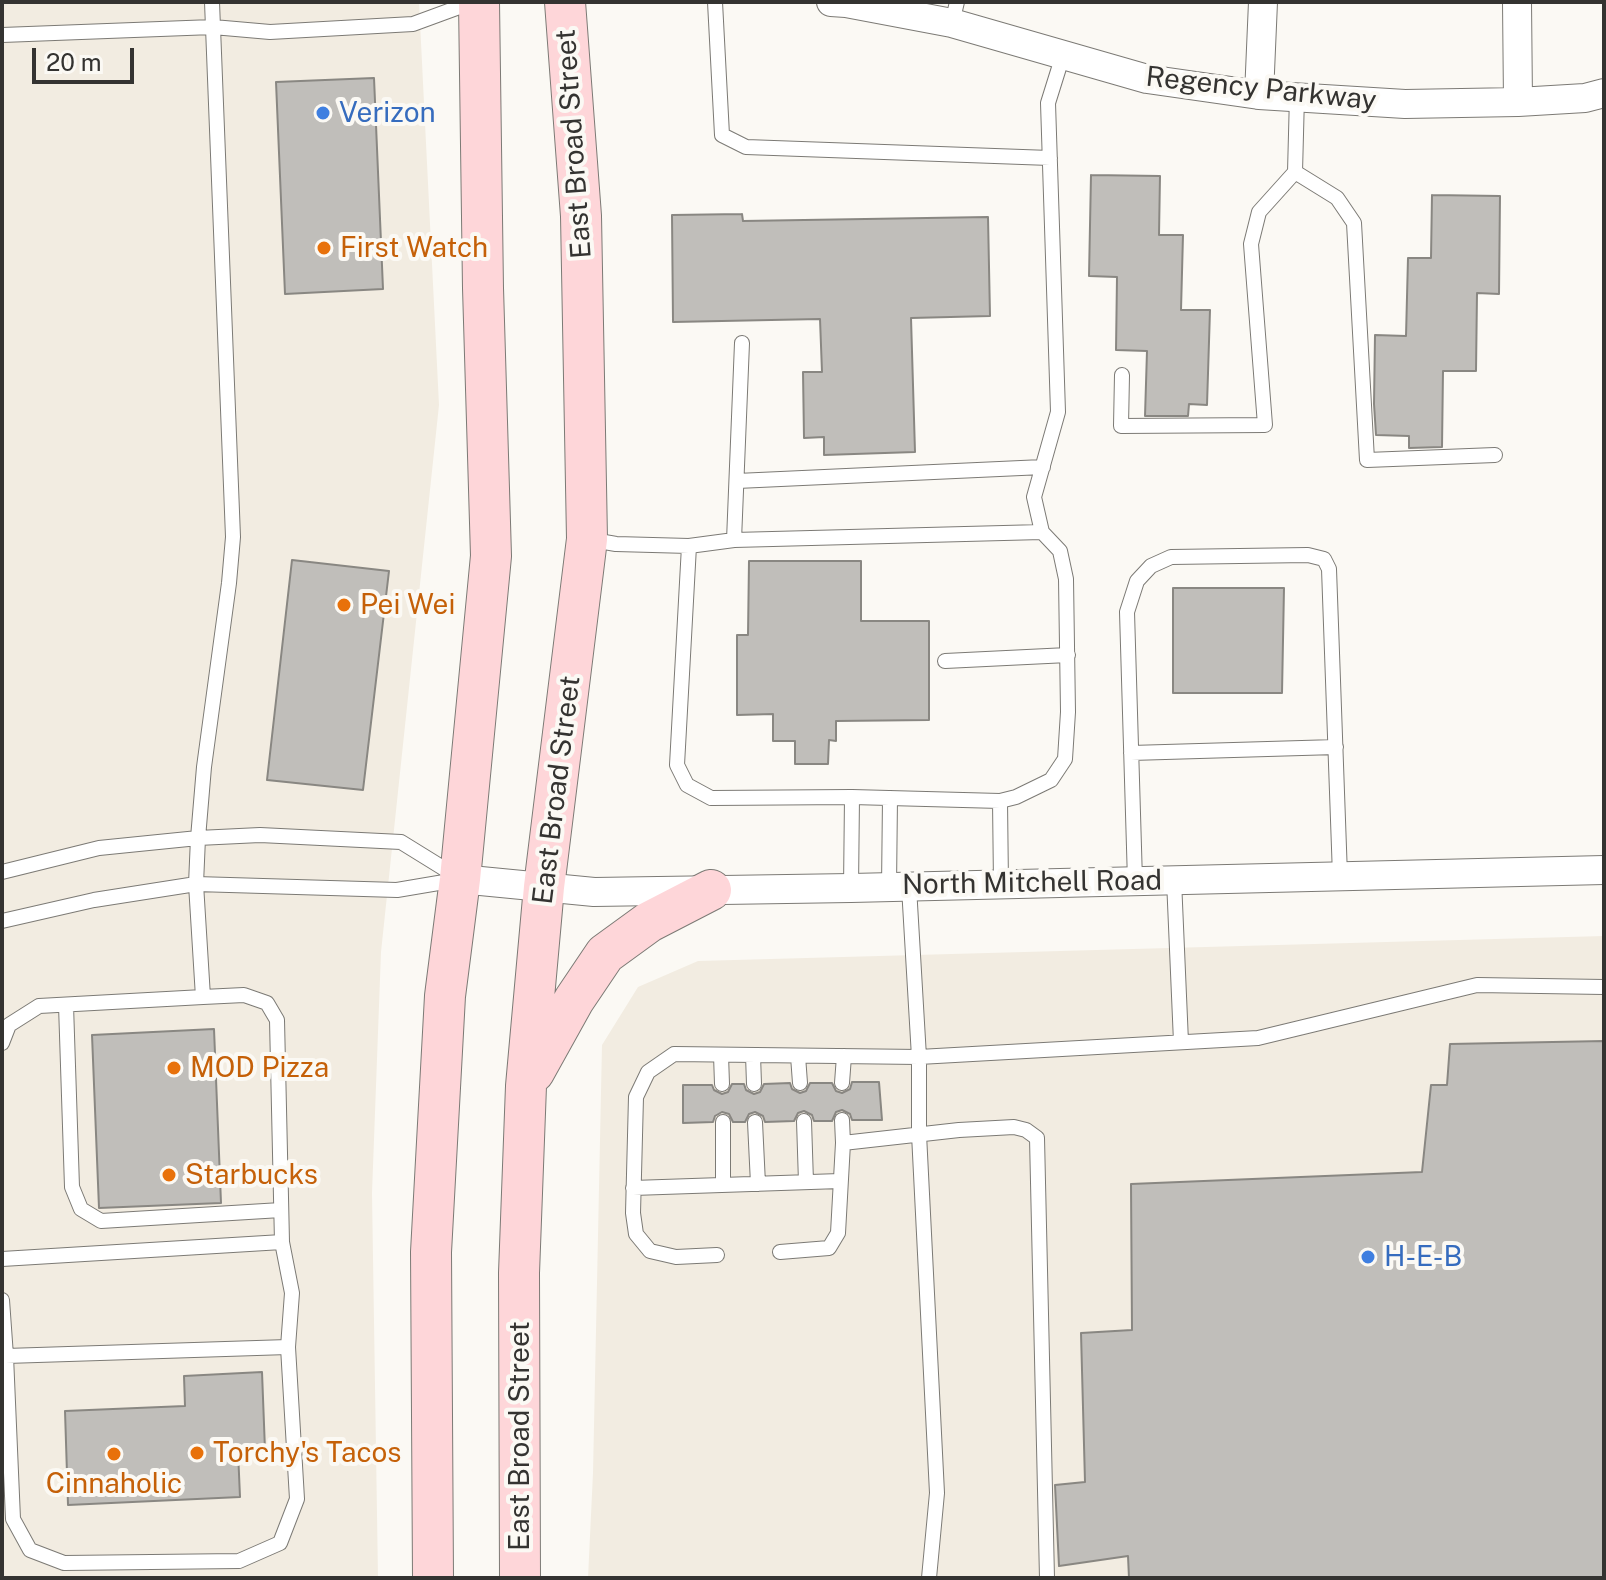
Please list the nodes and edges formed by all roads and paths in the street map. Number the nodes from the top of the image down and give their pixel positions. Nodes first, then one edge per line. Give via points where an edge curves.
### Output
1 (212, 2) edge
2 (476, 2) edge
3 (565, 2) edge
4 (715, 2) edge
5 (831, 2) edge
6 (1263, 2) edge
7 (1517, 2) edge
8 (955, 13) edge
9 (213, 27) junction
10 (2, 35) edge
11 (1063, 55) junction
12 (1604, 93) edge
13 (1259, 95) junction
14 (1297, 96) junction
15 (1518, 102) junction
16 (1050, 158) junction
17 (1295, 172) junction
18 (742, 343) dead end
19 (1122, 375) dead end
20 (1495, 455) dead end
21 (1043, 467) junction
22 (737, 481) junction
23 (1042, 532) junction
24 (587, 539) junction
25 (734, 540) junction
26 (689, 546) junction
27 (1068, 655) junction
28 (945, 661) dead end
29 (1336, 747) junction
30 (1131, 753) junction
31 (852, 797) junction
32 (890, 798) junction
33 (1000, 801) junction
34 (198, 838) junction
35 (1604, 870) edge
36 (2, 872) edge
37 (1340, 876) junction
38 (460, 879) junction
39 (1174, 880) junction
40 (1135, 881) junction
41 (196, 884) junction
42 (1001, 884) junction
43 (544, 887) junction
44 (899, 887) junction
45 (851, 888) junction
46 (711, 890) junction
47 (2, 921) edge
48 (1604, 987) edge
49 (203, 997) junction
50 (66, 1005) junction
51 (1181, 1042) junction
52 (2, 1043) edge
53 (721, 1055) junction
54 (753, 1055) junction
55 (798, 1056) junction
56 (844, 1056) junction
57 (919, 1057) junction
58 (800, 1083) dead end
59 (842, 1083) dead end
60 (722, 1084) dead end
61 (754, 1084) dead end
62 (526, 1086) junction
63 (842, 1120) dead end
64 (804, 1121) dead end
65 (723, 1122) dead end
66 (755, 1122) dead end
67 (919, 1134) junction
68 (843, 1143) junction
69 (840, 1181) junction
70 (806, 1182) junction
71 (758, 1184) junction
72 (723, 1185) junction
73 (633, 1188) junction
74 (281, 1210) junction
75 (282, 1242) junction
76 (780, 1252) dead end
77 (717, 1255) dead end
78 (2, 1259) edge
79 (2, 1300) edge
80 (288, 1347) junction
81 (6, 1356) junction
82 (433, 1578) edge
83 (520, 1578) edge
84 (929, 1578) edge
85 (1047, 1578) edge

1 - 9 lane
2 - 9 lane via 413,24 270,32
2 - 38 main road via 491,556
3 - 24 main road, East Broad Street via 581,216
4 - 16 lane via 722,135 746,147
5 - 8 street, Regency Parkway
6 - 13 street
7 - 15 street
8 - 11 street, Regency Parkway
9 - 10 lane
9 - 34 lane via 233,537
11 - 13 street, Regency Parkway via 1147,79
11 - 16 lane via 1048,103
12 - 15 street, Regency Parkway
13 - 14 street, Regency Parkway
14 - 15 street, Regency Parkway via 1405,104
14 - 17 lane
16 - 21 lane via 1058,412
17 - 19 lane via 1259,212 1251,244 1265,425 1121,426
17 - 20 lane via 1337,198 1354,223 1367,460
18 - 22 lane
21 - 22 lane
21 - 23 lane via 1034,497
22 - 25 lane
23 - 25 lane
23 - 27 lane via 1060,551 1066,579
24 - 26 lane
24 - 43 main road, East Broad Street
25 - 26 lane
26 - 31 lane via 677,765 687,785 711,798
27 - 28 lane
27 - 33 lane via 1065,759 1051,780
29 - 30 lane
29 - 30 lane via 1329,569 1324,559 1171,557 1151,566 1137,581 1127,612
29 - 37 lane
30 - 40 lane
31 - 32 lane
31 - 45 lane
32 - 33 lane
32 - 44 lane
33 - 42 lane
34 - 36 lane via 99,848
34 - 38 lane via 260,835 401,842
34 - 41 lane
35 - 37 street, North Mitchell Road
37 - 39 street, North Mitchell Road
38 - 41 lane via 397,890
38 - 43 street, North Mitchell Road
38 - 82 main road via 445,996 431,1252
39 - 40 street, North Mitchell Road
39 - 51 lane
40 - 42 street, North Mitchell Road
41 - 47 lane
41 - 49 lane
42 - 44 street, North Mitchell Road
43 - 46 street, North Mitchell Road via 594,892
43 - 62 main road, East Broad Street
44 - 45 street, North Mitchell Road
44 - 57 lane
45 - 46 street, North Mitchell Road
46 - 62 main road via 649,922 605,954
48 - 51 lane via 1477,985 1258,1038
49 - 50 lane
49 - 74 lane via 244,995 267,1003 277,1020
50 - 52 lane via 39,1006 9,1025
50 - 74 lane via 72,1187 81,1209 101,1221
51 - 57 lane
53 - 54 lane
53 - 60 lane
53 - 73 lane via 674,1054 648,1072 636,1097
54 - 55 lane
54 - 61 lane
55 - 56 lane
55 - 58 lane
56 - 57 lane
56 - 59 lane
57 - 67 lane
62 - 83 main road, East Broad Street via 519,1273
63 - 68 lane
64 - 70 lane
65 - 72 lane
66 - 71 lane
67 - 68 lane
67 - 84 lane via 937,1493
67 - 85 lane via 1014,1127 1037,1138
68 - 69 lane
69 - 70 lane
69 - 76 lane via 838,1233 829,1248
70 - 71 lane
71 - 72 lane
72 - 73 lane
73 - 77 lane via 636,1234 650,1251 676,1257
74 - 75 lane
75 - 78 lane
75 - 80 lane via 292,1293
79 - 81 lane
80 - 81 lane
80 - 81 lane via 297,1499 280,1543 239,1561 64,1563 30,1550 13,1519

